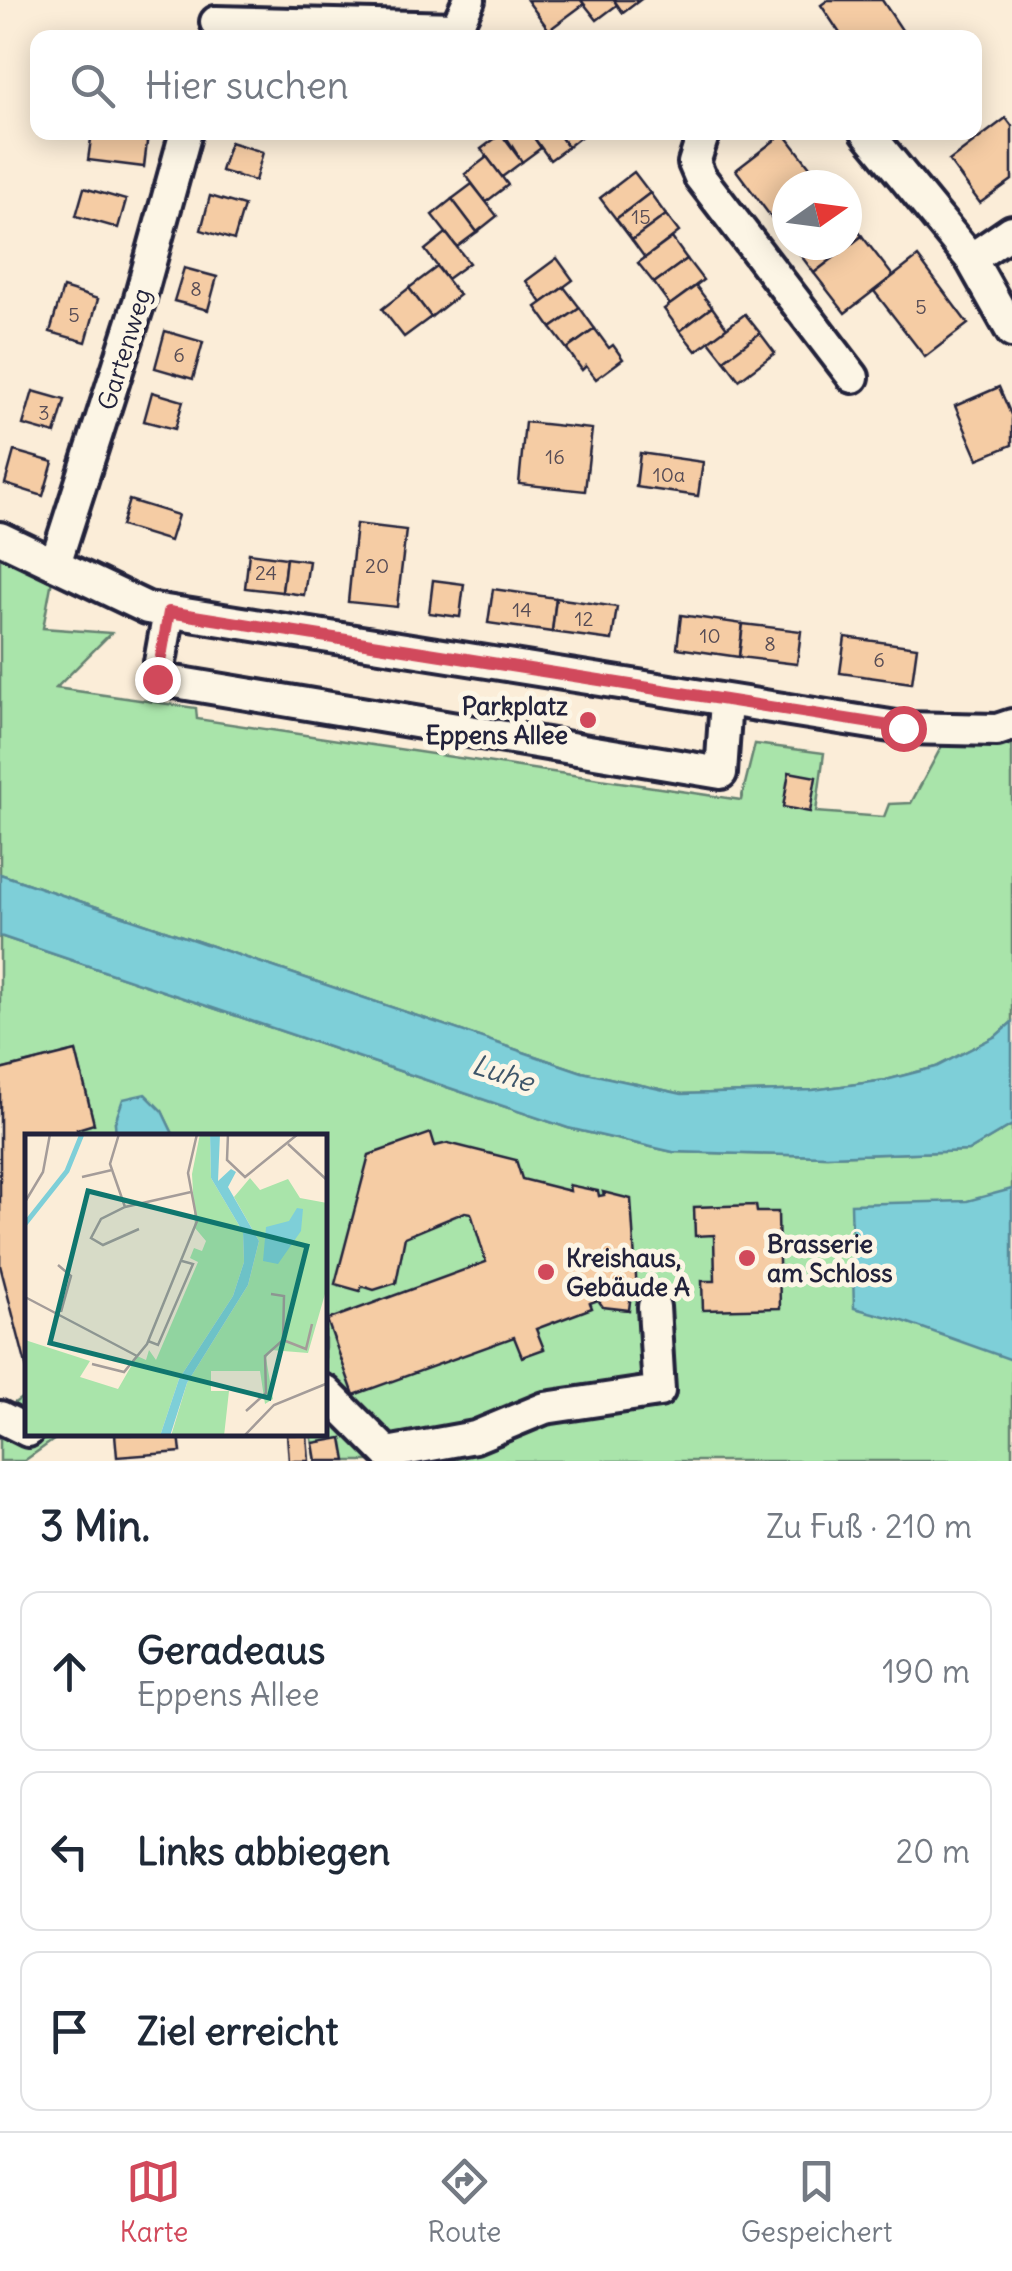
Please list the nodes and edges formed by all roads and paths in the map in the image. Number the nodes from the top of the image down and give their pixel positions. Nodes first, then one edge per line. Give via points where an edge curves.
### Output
1 (469, 0) edge
2 (216, 20) edge
3 (184, 140) edge
4 (701, 140) edge
5 (874, 140) edge
6 (1012, 231) edge
7 (972, 259) junction
8 (1012, 332) edge
9 (853, 377) dead end
10 (0, 538) edge
11 (55, 564) junction
12 (169, 612) junction
13 (726, 701) junction
14 (1012, 725) edge
15 (654, 1306) dead end
16 (328, 1395) edge
17 (0, 1416) edge
18 (25, 1429) edge
19 (385, 1457) edge

1 - 2 street via 456,28
3 - 11 street, Gartenweg via 140,302
4 - 9 street via 694,163 700,177
5 - 7 street
6 - 7 street
7 - 8 street
10 - 11 street
11 - 12 street
12 - 13 street
12 - 13 street via 157,679 720,772
13 - 14 street via 903,728
15 - 19 street via 658,1391 546,1408 476,1437
16 - 19 street
17 - 18 street

